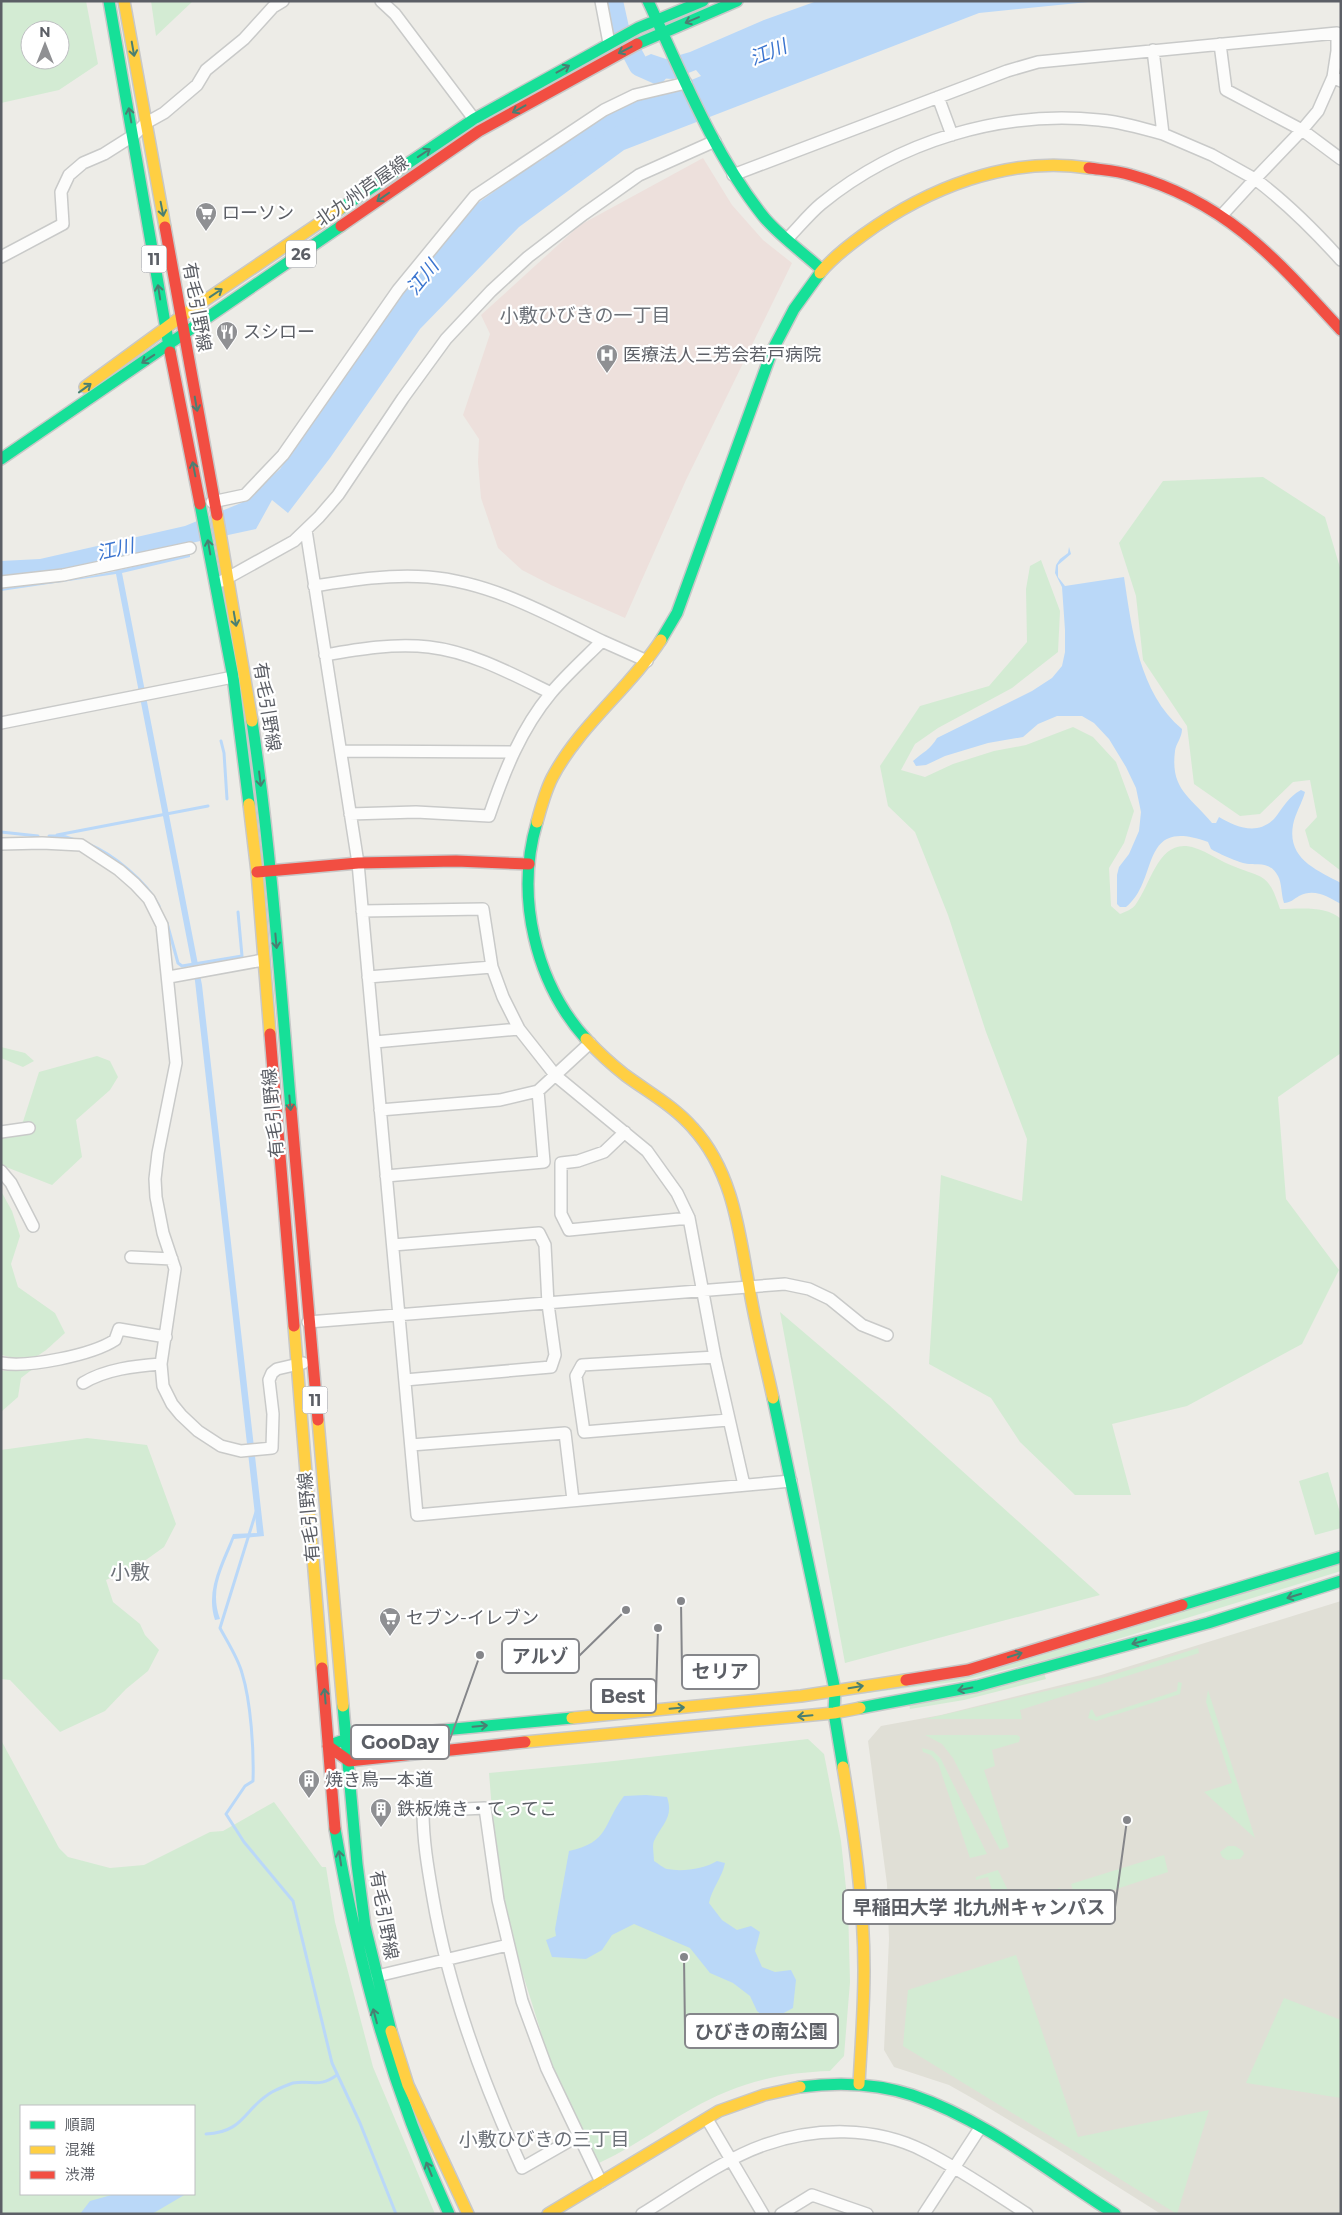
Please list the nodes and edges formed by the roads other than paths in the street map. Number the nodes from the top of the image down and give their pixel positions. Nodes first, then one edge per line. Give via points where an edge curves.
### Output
1 (109, 1) edge
2 (124, 1) edge
3 (283, 1) edge
4 (380, 1) edge
5 (601, 1) edge
6 (648, 1) edge
7 (703, 1) edge
8 (737, 1) edge
9 (656, 20) junction
10 (662, 34) junction
11 (609, 43) junction
12 (1220, 44) junction
13 (1154, 50) junction
14 (1337, 79) edge
15 (685, 82) junction
16 (938, 97) junction
17 (474, 119) junction
18 (146, 123) junction
19 (1302, 130) junction
20 (952, 134) junction
21 (1163, 134) junction
22 (134, 136) junction
23 (714, 137) junction
24 (1341, 159) edge
25 (733, 175) junction
26 (1255, 179) junction
27 (1222, 215) junction
28 (787, 239) junction
29 (1, 257) edge
30 (1341, 260) edge
31 (822, 270) junction
32 (182, 316) junction
33 (165, 329) junction
34 (1341, 330) edge
35 (184, 335) junction
36 (169, 345) junction
37 (1, 445) edge
38 (1, 459) edge
39 (214, 507) junction
40 (306, 530) junction
41 (190, 548) dead end
42 (228, 575) junction
43 (215, 580) junction
44 (1, 582) edge
45 (314, 586) junction
46 (602, 641) junction
47 (325, 655) junction
48 (647, 661) junction
49 (233, 677) junction
50 (551, 693) junction
51 (1, 723) edge
52 (340, 752) junction
53 (513, 752) junction
54 (350, 814) junction
55 (1, 844) edge
56 (358, 863) junction
57 (529, 864) junction
58 (270, 871) junction
59 (257, 872) junction
60 (362, 911) junction
61 (263, 960) junction
62 (492, 967) junction
63 (169, 977) junction
64 (368, 977) junction
65 (519, 1029) junction
66 (374, 1042) junction
67 (590, 1043) junction
68 (556, 1076) junction
69 (538, 1091) junction
70 (380, 1110) junction
71 (29, 1128) dead end
72 (1, 1132) edge
73 (625, 1132) junction
74 (1, 1171) edge
75 (386, 1176) junction
76 (689, 1218) junction
77 (33, 1226) dead end
78 (393, 1245) junction
79 (131, 1257) dead end
80 (172, 1260) junction
81 (750, 1287) junction
82 (701, 1291) junction
83 (548, 1304) junction
84 (399, 1316) junction
85 (308, 1322) junction
86 (887, 1335) dead end
87 (166, 1337) junction
88 (715, 1357) junction
89 (312, 1362) junction
90 (1, 1363) edge
91 (161, 1364) junction
92 (298, 1364) junction
93 (405, 1380) junction
94 (82, 1383) dead end
95 (728, 1420) junction
96 (411, 1445) junction
97 (791, 1481) junction
98 (744, 1486) junction
99 (573, 1500) junction
100 (1341, 1557) edge
101 (1341, 1581) edge
102 (835, 1690) junction
103 (834, 1713) junction
104 (347, 1739) junction
105 (328, 1746) junction
106 (349, 1761) junction
107 (508, 1945) junction
108 (445, 1960) junction
109 (378, 1976) junction
110 (860, 2084) junction
111 (707, 2120) junction
112 (980, 2128) junction
113 (578, 2136) junction
114 (731, 2160) junction
115 (954, 2167) junction
116 (601, 2182) junction
117 (449, 2214) edge
118 (468, 2214) edge
119 (548, 2214) edge
120 (642, 2214) edge
121 (763, 2214) edge
122 (780, 2214) edge
123 (867, 2214) edge
124 (924, 2214) edge
125 (1027, 2214) edge
126 (1115, 2214) edge

22 -> 1 main road, 有毛引野線 / 11
2 -> 18 main road, 有毛引野線 / 11
3 - 18 street via 272,7 244,39 206,70 196,85 164,113
4 - 17 street via 395,14
5 - 11 street
6 - 9 main road
7 - 9 main road, 北九州芦屋線 / 26
8 -> 10 main road, 北九州芦屋線 / 26
9 - 10 main road
9 - 11 main road, 北九州芦屋線 / 26
10 - 15 main road
10 -> 35 main road, 北九州芦屋線 / 26 via 607,59 479,131
17 -> 11 main road, 北九州芦屋線 / 26
12 - 13 street
12 - 14 street via 1337,33
12 - 19 street via 1226,90
13 - 16 street via 1038,62
13 - 21 street
14 - 19 street
15 - 23 main road
15 - 39 street via 635,95 604,110 475,196 398,290 283,455 245,495
16 - 20 street
16 - 25 street
32 -> 17 main road, 北九州芦屋線 / 26
18 - 22 street
18 -> 32 main road, 有毛引野線 / 11
19 - 24 street
19 - 26 street
20 - 21 street via 998,124 1061,118 1100,120
20 - 28 street via 926,142 857,178 820,204
21 - 26 street
22 - 29 street via 69,174 61,192 63,224
33 -> 22 main road, 有毛引野線 / 11
23 - 25 main road
23 - 40 street via 639,176 528,257 491,291 446,339 338,495
25 - 28 main road via 764,218
26 - 27 street
26 - 30 street via 1312,227
27 - 31 main road via 1154,181 1109,171 1077,166 1007,169 975,176 923,196 863,235
27 - 34 main road via 1285,270
28 - 31 main road
31 - 48 main road via 772,350 677,613
32 - 33 main road, 北九州芦屋線 / 26
32 - 35 main road, 有毛引野線 / 11
33 - 36 main road, 有毛引野線 / 11
37 -> 33 main road, 北九州芦屋線 / 26
35 - 36 main road, 北九州芦屋線 / 26
35 -> 39 main road, 有毛引野線 / 11
36 -> 38 main road, 北九州芦屋線 / 26
43 -> 36 main road, 有毛引野線 / 11
39 - 42 main road, 有毛引野線 / 11
40 - 42 street via 294,541
40 - 45 street
41 - 44 street via 63,576
42 - 43 street
42 -> 58 main road, 有毛引野線 / 11 via 254,734
43 - 49 main road, 有毛引野線 / 11
45 - 46 street via 397,577 452,580 508,597
45 - 47 street
46 - 48 street
46 - 50 street
47 - 50 street via 365,648 429,647 456,652 496,667
47 - 52 street
48 - 57 main road via 573,745 556,773 536,825
49 - 51 street
49 - 59 main road, 有毛引野線 / 11
50 - 53 street
52 - 53 street
52 - 54 street
53 - 54 street via 489,816 416,812
54 - 56 street
55 - 63 street via 81,845 119,870 149,898 162,925
56 - 57 main road via 456,861
56 - 58 main road
56 - 60 street
57 - 67 main road via 534,938 547,978 564,1010
58 - 59 main road
58 -> 85 main road, 有毛引野線 / 11
59 - 61 main road, 有毛引野線 / 11
60 - 62 street via 483,910
60 - 64 street
61 - 63 street
61 - 92 main road, 有毛引野線 / 11
62 - 64 street
62 - 65 street
63 - 80 street via 176,1064 155,1179 161,1224
64 - 66 street
65 - 66 street
65 - 68 street
66 - 70 street
67 - 68 street
67 - 81 main road via 612,1065 678,1113 717,1162 730,1187 740,1223
68 - 69 street
68 - 73 street
69 - 70 street via 500,1100
69 - 75 street via 544,1162
70 - 75 street
71 - 72 street
73 - 76 street via 647,1151 662,1170
73 - 76 street via 604,1152 561,1163 561,1214 570,1230
74 - 77 street
75 - 78 street
76 - 82 street
78 - 83 street via 539,1233 545,1245
78 - 84 street
79 - 80 street
80 - 87 street via 175,1269
81 - 82 street
81 - 86 street via 786,1284 809,1288 830,1298 862,1325
81 - 97 main road
82 - 83 street
82 - 88 street
83 - 84 street
83 - 93 street via 555,1355 551,1367
84 - 85 street
84 - 93 street
85 - 89 main road, 有毛引野線 / 11
87 - 90 street via 120,1329 115,1340 88,1351 52,1361 14,1366
87 - 91 street
88 - 95 street
88 - 95 street via 582,1365 576,1376 584,1432
89 - 92 street
89 - 104 main road, 有毛引野線 / 11
91 - 92 street via 163,1386 172,1404 198,1431 221,1446 241,1451 272,1448 269,1380 277,1369
91 - 94 street via 131,1367
105 -> 92 main road, 有毛引野線 / 11
93 - 96 street
95 - 98 street
96 - 99 street via 565,1433
96 - 99 street via 417,1515
97 - 98 street
97 - 102 main road
98 - 99 street
102 -> 100 main road via 968,1670
101 -> 103 main road via 1208,1623 977,1686
102 - 103 main road
104 -> 102 main road via 801,1696
103 -> 106 main road
103 - 110 main road via 861,1899 864,1970
104 - 105 main road
104 - 106 main road, 有毛引野線 / 11
105 - 106 main road
117 -> 105 main road, 有毛引野線 / 11 via 384,2051 364,1978 335,1828
106 - 109 main road, 有毛引野線 / 11 via 360,1891
107 - 108 street
107 - 108 street via 485,1808 423,1811 423,1839
107 - 113 street via 522,2001 547,2069
108 - 109 street
108 - 113 street via 479,2068 522,2168
109 - 118 main road, 有毛引野線 / 11 via 408,2085
110 - 111 main road via 803,2087 769,2094 740,2102
110 - 112 main road via 932,2102
111 - 114 street
111 - 116 main road
112 - 115 street
112 - 126 main road
113 - 116 street
114 - 115 street via 764,2145 802,2135 837,2132 896,2140
114 - 120 street
114 - 121 street
115 - 124 street
115 - 125 street
116 - 119 main road
122 - 123 street via 812,2195

